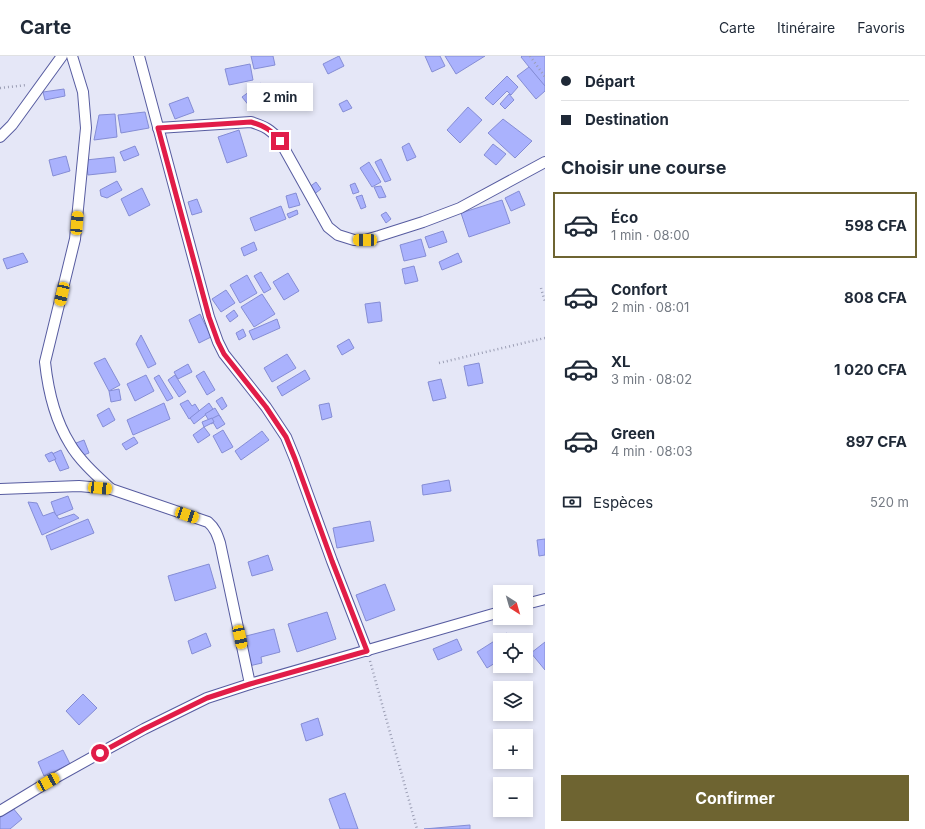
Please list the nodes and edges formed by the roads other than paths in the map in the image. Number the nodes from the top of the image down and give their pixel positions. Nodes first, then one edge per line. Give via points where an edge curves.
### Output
1 (62, 56) edge
2 (72, 56) edge
3 (139, 56) edge
4 (158, 128) junction
5 (0, 137) edge
6 (545, 162) edge
7 (0, 489) edge
8 (111, 489) junction
9 (545, 599) edge
10 (533, 602) edge
11 (493, 614) edge
12 (367, 651) junction
13 (250, 684) junction
14 (0, 811) edge

1 - 5 street via 12,125
2 - 8 street via 83,92 86,128 75,239 45,362 47,381 70,445
3 - 4 street
4 - 6 street via 251,122 264,126 274,132 280,141 328,227 338,235 354,240 379,236 460,208
4 - 12 street via 218,342 224,354 286,437
7 - 8 street via 79,486
8 - 13 street via 208,522 213,527 220,543
9 - 10 street
11 - 12 street
12 - 13 street
13 - 14 street via 207,698 144,729

